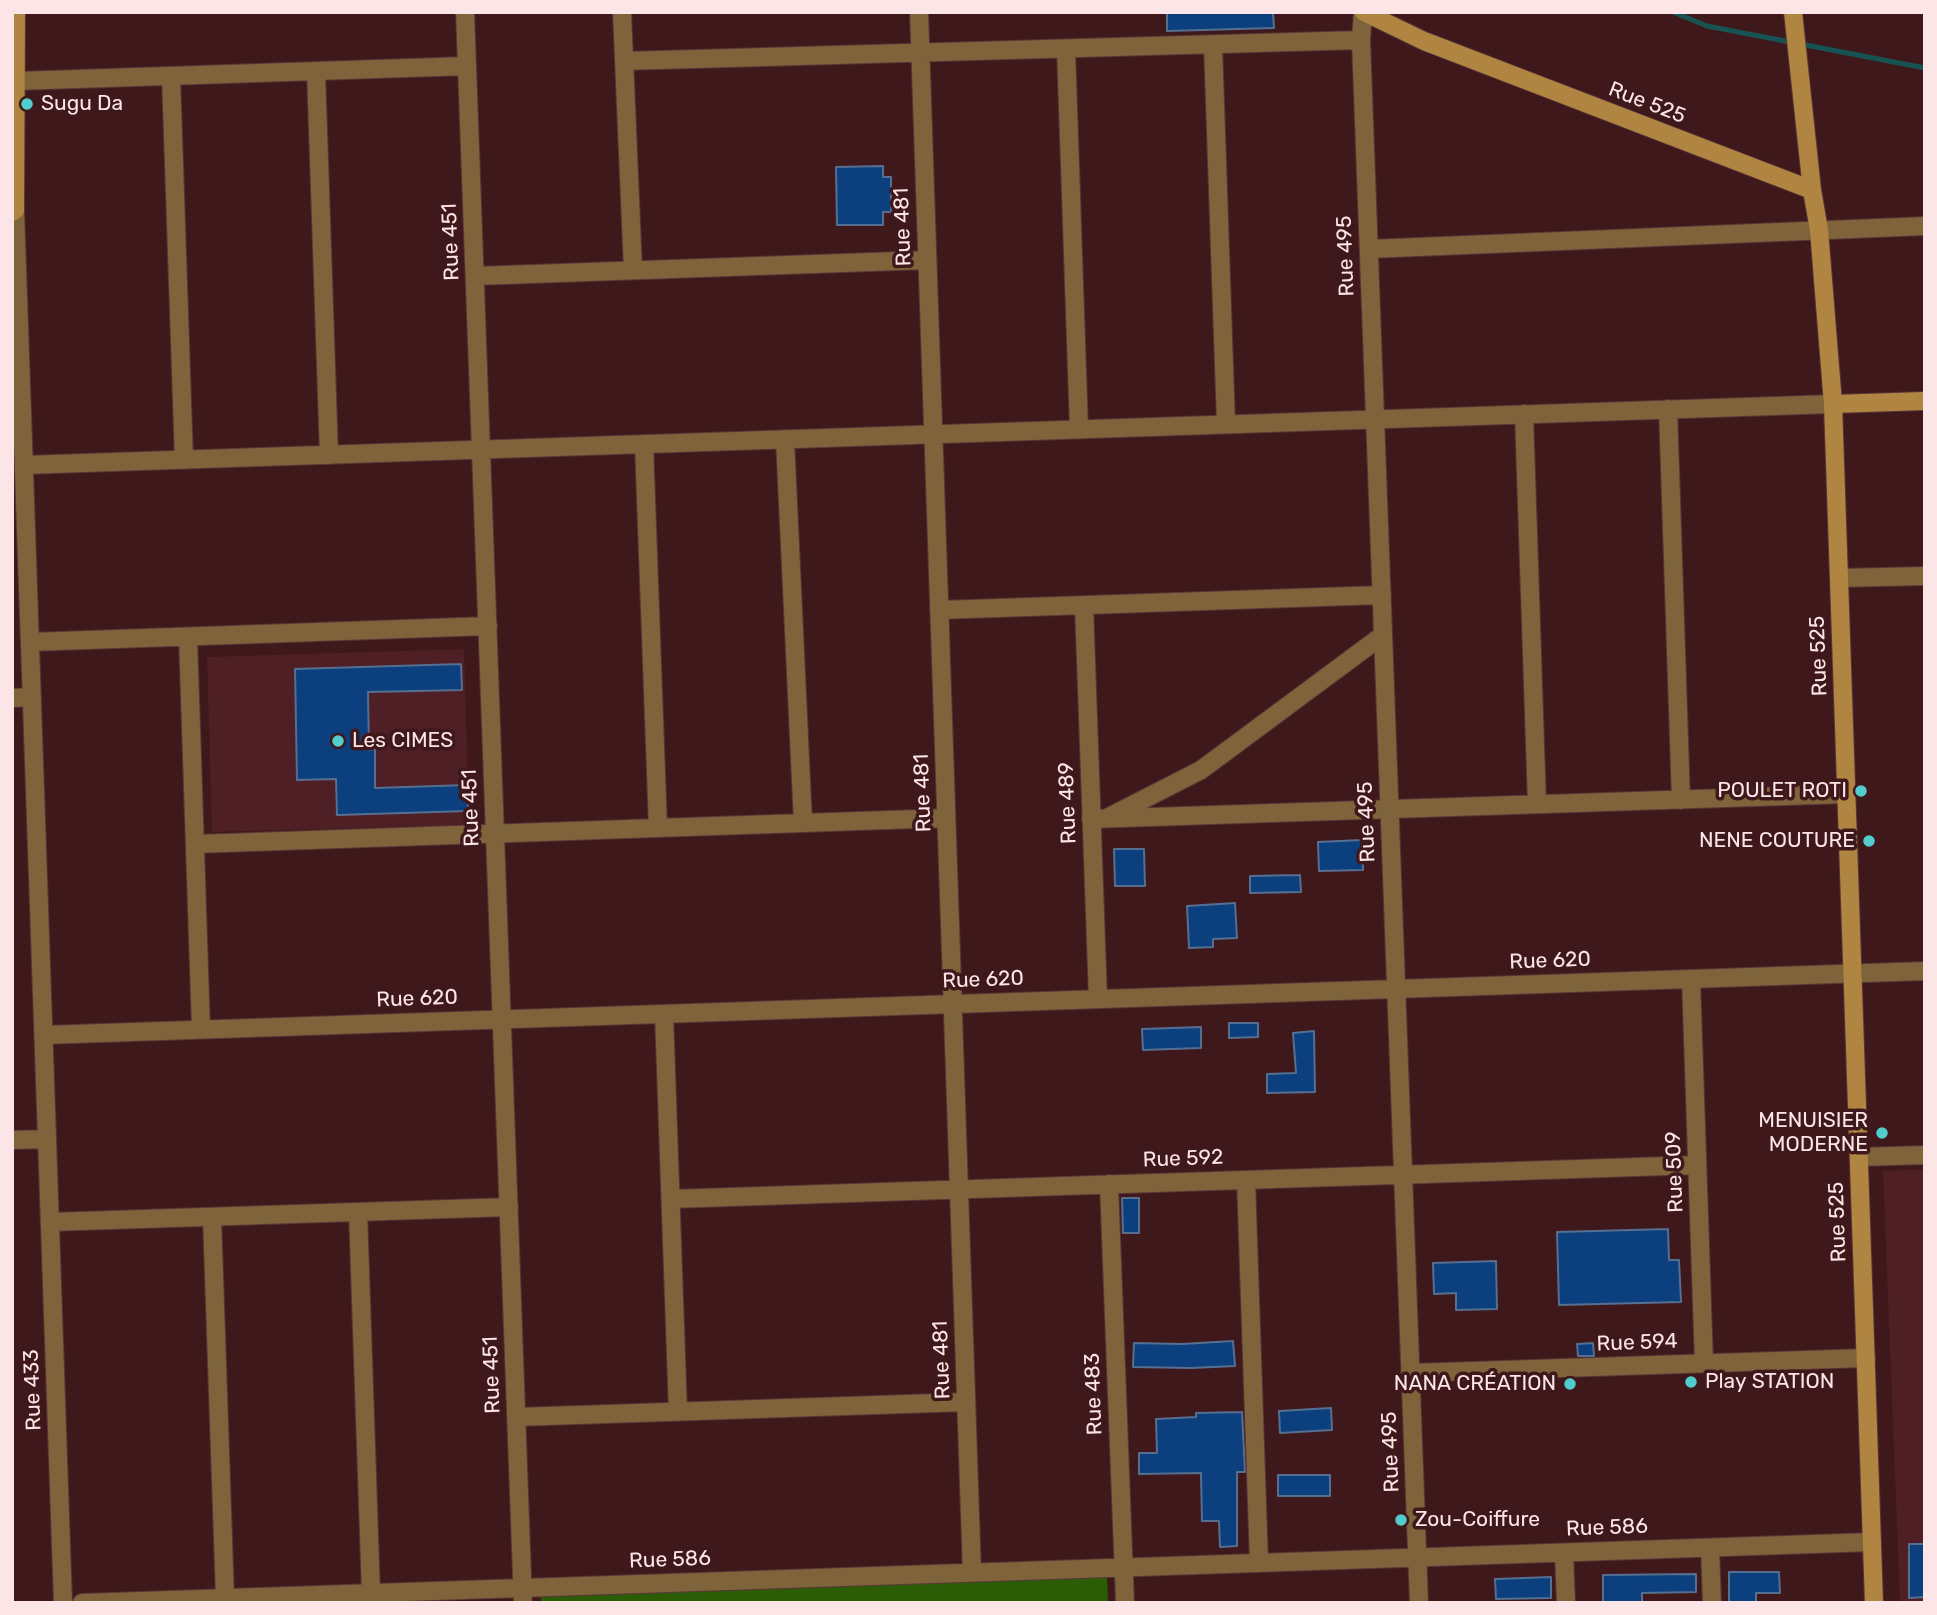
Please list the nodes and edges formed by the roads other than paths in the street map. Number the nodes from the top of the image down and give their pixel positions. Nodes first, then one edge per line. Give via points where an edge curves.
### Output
1 (16, 12) edge
2 (465, 12) edge
3 (622, 12) edge
4 (919, 12) edge
5 (1363, 12) edge
6 (1793, 19) edge
7 (1361, 40) junction
8 (1213, 45) junction
9 (1066, 49) junction
10 (920, 53) junction
11 (624, 61) junction
12 (467, 66) junction
13 (316, 71) junction
14 (171, 76) junction
15 (17, 81) junction
16 (1812, 190) junction
17 (14, 211) edge
18 (1925, 226) edge
19 (1819, 230) junction
20 (1369, 249) junction
21 (927, 260) junction
22 (633, 270) junction
23 (475, 276) junction
24 (1925, 401) edge
25 (1833, 404) junction
26 (1668, 409) junction
27 (1524, 414) junction
28 (1375, 419) junction
29 (1226, 424) junction
30 (1079, 429) junction
31 (933, 434) junction
32 (785, 439) junction
33 (644, 444) junction
34 (481, 449) junction
35 (328, 455) junction
36 (184, 460) junction
37 (24, 465) junction
38 (1925, 576) edge
39 (1839, 578) junction
40 (1382, 595) junction
41 (1084, 605) junction
42 (939, 610) junction
43 (488, 626) junction
44 (1383, 635) junction
45 (188, 637) junction
46 (30, 642) junction
47 (32, 697) junction
48 (12, 698) edge
49 (1847, 794) junction
50 (1681, 800) junction
51 (1537, 804) junction
52 (1390, 809) junction
53 (946, 818) junction
54 (1099, 819) junction
55 (803, 823) junction
56 (657, 828) junction
57 (495, 834) junction
58 (195, 844) junction
59 (1925, 971) edge
60 (1853, 974) junction
61 (1691, 979) junction
62 (1396, 989) junction
63 (1098, 999) junction
64 (953, 1004) junction
65 (664, 1014) junction
66 (502, 1019) junction
67 (201, 1029) junction
68 (44, 1035) junction
69 (47, 1139) junction
70 (12, 1140) edge
71 (1925, 1155) edge
72 (1859, 1157) junction
73 (1697, 1164) junction
74 (1403, 1174) junction
75 (1246, 1180) junction
76 (1109, 1184) junction
77 (959, 1189) junction
78 (671, 1199) junction
79 (509, 1207) junction
80 (358, 1212) junction
81 (212, 1217) junction
82 (50, 1222) junction
83 (1866, 1358) junction
84 (1704, 1363) junction
85 (1410, 1373) junction
86 (966, 1402) junction
87 (678, 1412) junction
88 (517, 1417) junction
89 (1872, 1542) junction
90 (1710, 1548) junction
91 (1564, 1553) junction
92 (1417, 1558) junction
93 (1259, 1563) junction
94 (1123, 1568) junction
95 (972, 1573) junction
96 (370, 1593) junction
97 (523, 1595) edge
98 (225, 1598) junction
99 (63, 1603) edge
100 (82, 1603) edge
101 (1125, 1603) edge
102 (1419, 1603) edge
103 (1566, 1603) edge
104 (1712, 1603) edge
105 (1874, 1603) edge

1 - 15 street
2 - 12 street, Rue 451
3 - 11 street
4 - 10 street, Rue 481
5 - 7 street, Rue 495
5 - 16 street, Rue 525 via 1423,41
6 - 16 street
7 - 8 street
7 - 20 street, Rue 495
8 - 9 street
8 - 29 street
9 - 10 street
9 - 30 street
10 - 11 street
10 - 21 street, Rue 481
11 - 22 street
12 - 13 street
12 - 23 street, Rue 451
13 - 14 street
13 - 35 street
14 - 15 street
14 - 36 street
15 - 17 street
16 - 19 street, Rue 525
17 - 37 street, Rue 433
18 - 19 street
19 - 20 street
19 - 25 street, Rue 525
20 - 28 street, Rue 495
21 - 22 street
21 - 31 street, Rue 481
22 - 23 street
23 - 34 street, Rue 451
24 - 25 street
25 - 26 street
25 - 39 street, Rue 525
26 - 27 street
26 - 50 street
27 - 28 street
27 - 51 street
28 - 29 street
28 - 40 street, Rue 495
29 - 30 street
30 - 31 street
31 - 32 street
31 - 42 street, Rue 481
32 - 33 street
32 - 55 street
33 - 34 street
33 - 56 street
34 - 35 street
34 - 43 street, Rue 451
35 - 36 street
36 - 37 street
37 - 46 street, Rue 433
38 - 39 street
39 - 49 street, Rue 525
40 - 41 street
40 - 44 street, Rue 495
41 - 42 street
41 - 54 street, Rue 489
42 - 53 street, Rue 481
43 - 45 street
43 - 57 street, Rue 451
44 - 52 street, Rue 495
44 - 54 street via 1201,770
45 - 46 street
45 - 58 street
46 - 47 street, Rue 433
47 - 48 street
47 - 68 street, Rue 433
49 - 50 street
49 - 60 street, Rue 525
50 - 51 street
51 - 52 street
52 - 54 street
52 - 62 street, Rue 495
53 - 55 street
53 - 64 street, Rue 481
54 - 63 street, Rue 489
55 - 56 street
56 - 57 street
57 - 58 street
57 - 66 street, Rue 451
58 - 67 street
59 - 60 street, Rue 620
60 - 61 street, Rue 620
60 - 72 street, Rue 525
61 - 62 street, Rue 620
61 - 73 street, Rue 509
62 - 63 street, Rue 620
62 - 74 street, Rue 495
63 - 64 street, Rue 620
64 - 65 street, Rue 620
64 - 77 street, Rue 481
65 - 66 street, Rue 620
65 - 78 street
66 - 67 street, Rue 620
66 - 79 street, Rue 451
67 - 68 street, Rue 620
68 - 69 street, Rue 433
69 - 70 street
69 - 82 street, Rue 433
71 - 72 street
72 - 83 street, Rue 525
73 - 74 street, Rue 592
73 - 84 street, Rue 509
74 - 75 street, Rue 592
74 - 85 street, Rue 495
75 - 76 street, Rue 592
75 - 93 street
76 - 77 street, Rue 592
76 - 94 street, Rue 483
77 - 78 street, Rue 592
77 - 86 street, Rue 481
78 - 87 street
79 - 80 street
79 - 88 street, Rue 451
80 - 81 street
80 - 96 street
81 - 82 street
81 - 98 street
82 - 99 street, Rue 433
83 - 84 street, Rue 594
83 - 89 street, Rue 525
84 - 85 street, Rue 594
85 - 92 street, Rue 495
86 - 87 street
86 - 95 street, Rue 481
87 - 88 street
88 - 97 street, Rue 451
89 - 90 street, Rue 586
89 - 105 street, Rue 525
90 - 91 street, Rue 586
90 - 104 street
91 - 92 street, Rue 586
91 - 103 street
92 - 93 street, Rue 586
92 - 102 street, Rue 495
93 - 94 street, Rue 586
94 - 95 street, Rue 586
94 - 101 street, Rue 483
95 - 97 street, Rue 586
96 - 97 street, Rue 586
96 - 98 street, Rue 586
98 - 100 street, Rue 586

